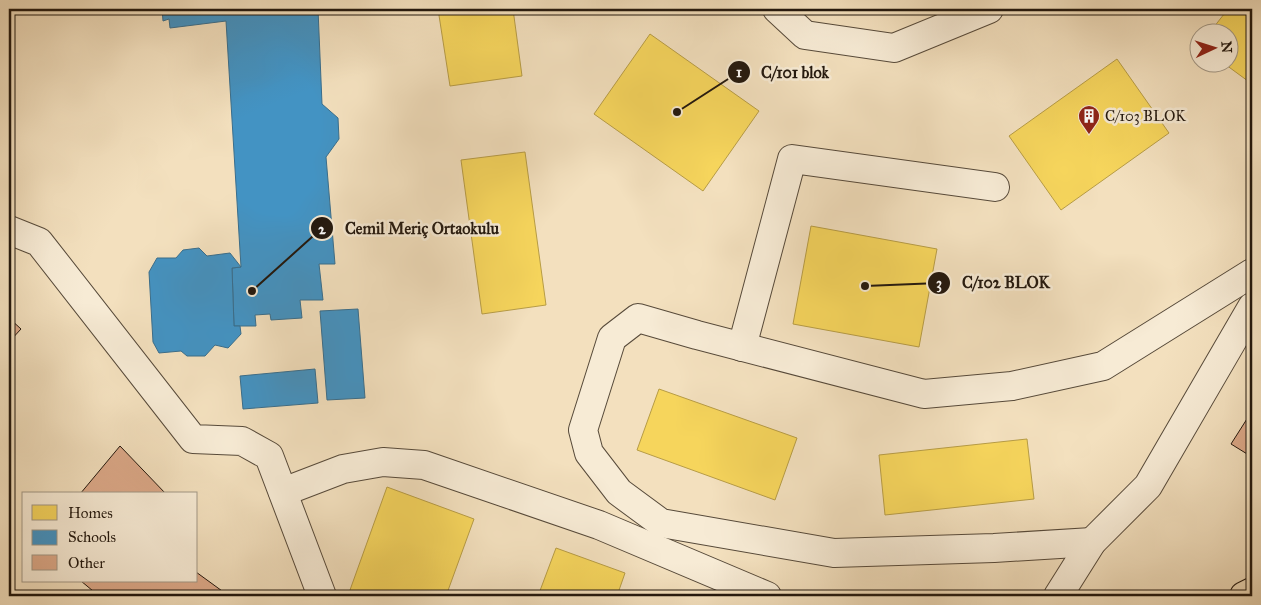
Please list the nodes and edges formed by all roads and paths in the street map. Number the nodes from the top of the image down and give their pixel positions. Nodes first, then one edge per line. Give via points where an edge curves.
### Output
1 (777, 9) edge
2 (988, 9) edge
3 (995, 187) dead end
4 (9, 230) edge
5 (1252, 273) edge
6 (1252, 307) edge
7 (742, 347) junction
8 (283, 492) junction
9 (1092, 542) junction
10 (1252, 592) edge
11 (322, 596) edge
12 (767, 596) edge
13 (1058, 596) edge
14 (1244, 596) edge

1 - 2 street via 805,34 894,48
3 - 7 street via 792,159
4 - 8 street via 39,242 193,439 242,441 269,456
5 - 7 street via 1103,366 1012,386 924,394
6 - 9 street via 1148,486
7 - 9 street via 638,318 612,338 583,430 589,453 620,492 660,523 834,552
8 - 11 street
8 - 12 street via 343,469 383,462 424,465 599,525
9 - 13 street
10 - 14 main road

